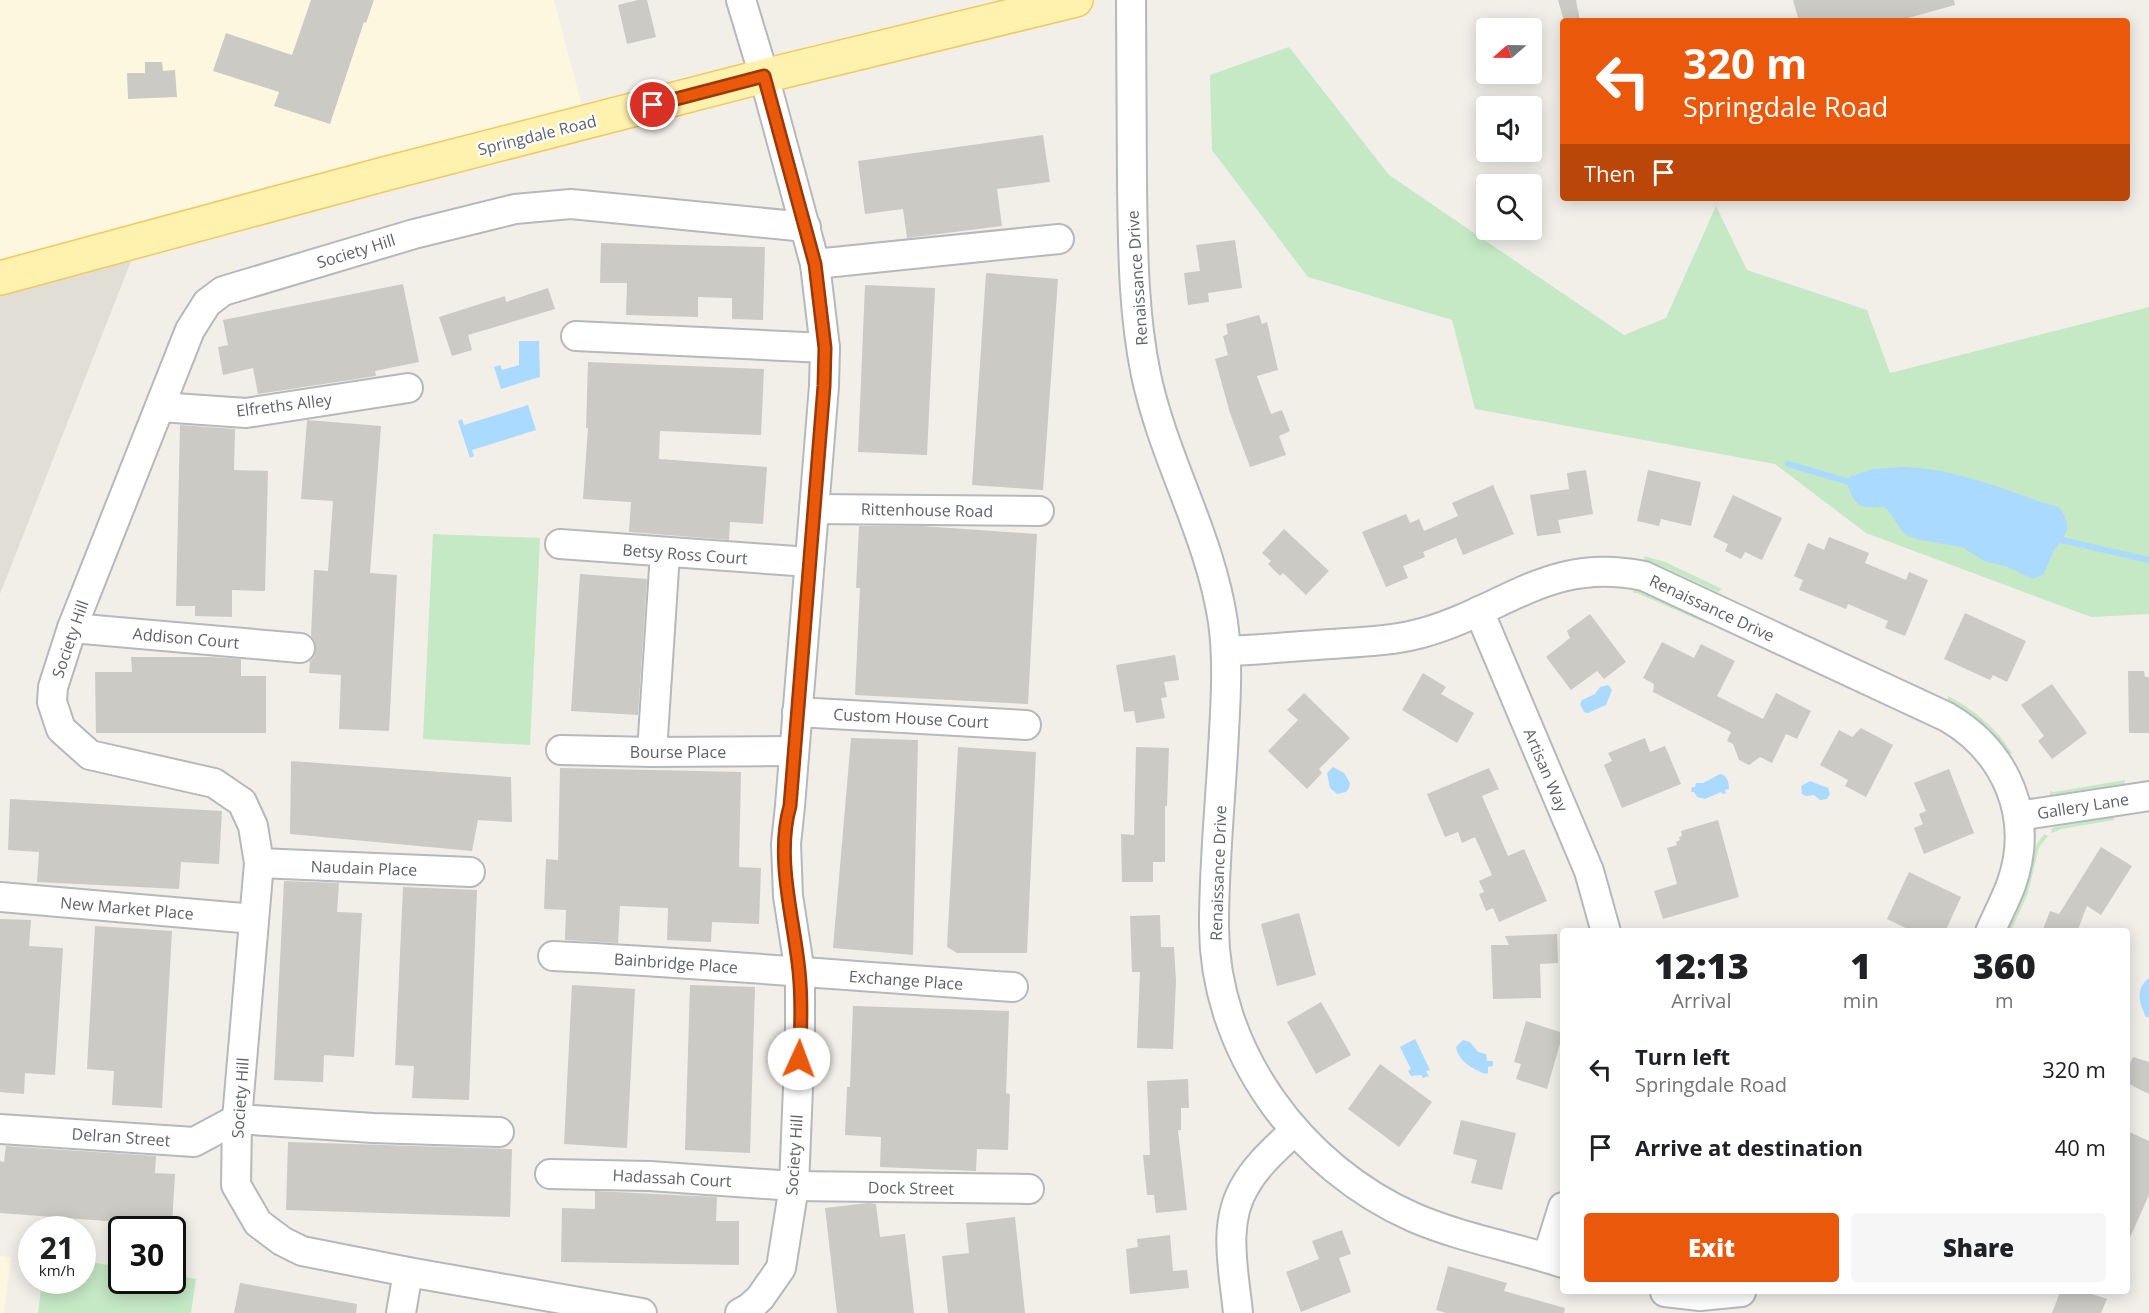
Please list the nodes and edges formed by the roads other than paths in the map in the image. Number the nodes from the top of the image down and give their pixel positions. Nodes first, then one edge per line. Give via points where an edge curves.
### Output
1 (741, 0) edge
2 (1076, 0) edge
3 (1131, 0) edge
4 (764, 76) junction
5 (806, 227) junction
6 (1059, 239) dead end
7 (815, 264) junction
8 (0, 278) edge
9 (576, 336) dead end
10 (825, 348) junction
11 (408, 388) dead end
12 (160, 407) junction
13 (814, 509) junction
14 (1039, 512) dead end
15 (560, 544) dead end
16 (665, 553) junction
17 (809, 562) junction
18 (1479, 611) junction
19 (72, 628) junction
20 (300, 648) dead end
21 (1226, 651) junction
22 (797, 712) junction
23 (1026, 725) dead end
24 (561, 750) dead end
25 (794, 751) junction
26 (652, 752) junction
27 (2149, 796) edge
28 (2018, 816) junction
29 (258, 863) junction
30 (470, 872) dead end
31 (0, 897) edge
32 (254, 919) junction
33 (1605, 928) edge
34 (1992, 928) edge
35 (553, 956) dead end
36 (800, 973) junction
37 (1013, 987) dead end
38 (237, 1119) junction
39 (0, 1129) edge
40 (1294, 1131) junction
41 (499, 1132) dead end
42 (550, 1174) dead end
43 (794, 1186) junction
44 (1029, 1189) dead end
45 (1560, 1227) edge
46 (1555, 1260) edge
47 (408, 1272) junction
48 (1678, 1294) edge
49 (1716, 1294) edge
50 (757, 1308) edge
51 (613, 1311) edge
52 (401, 1313) edge
53 (642, 1313) edge
54 (1238, 1313) edge

1 - 4 street, Society Hill
2 - 4 main road, Springdale Road
3 - 21 street, Renaissance Drive via 1133,268 1140,339 1160,428 1209,557
4 - 5 street, Society Hill
4 - 8 main road, Springdale Road
5 - 7 street, Society Hill
5 - 12 street, Society Hill via 572,204 515,209 414,234 223,291 207,303 190,330
6 - 7 street
7 - 10 street, Society Hill
9 - 10 street
10 - 13 street, Society Hill
11 - 12 street, Elfreths Alley via 246,413
12 - 19 street, Society Hill
13 - 14 street, Rittenhouse Road
13 - 17 street, Society Hill
15 - 16 street, Betsy Ross Court
16 - 17 street, Betsy Ross Court
16 - 26 street
17 - 22 street, Society Hill
18 - 21 street, Renaissance Drive via 1435,629 1394,639
18 - 28 street, Renaissance Drive via 1570,574 1614,571 1644,576 1959,725 1991,754 2008,782
18 - 33 street, Artisan Way via 1592,877
19 - 20 street, Addison Court
19 - 29 street, Society Hill via 53,687 52,702 61,729 90,755 214,783 242,802 253,826
21 - 40 street, Renaissance Drive via 1214,922 1216,965 1240,1045
22 - 23 street, Custom House Court
22 - 25 street, Society Hill
24 - 26 street, Bourse Place
25 - 26 street, Bourse Place
25 - 36 street, Society Hill via 786,844 788,896
27 - 28 street, Gallery Lane
28 - 34 street, Renaissance Drive via 2015,872
29 - 30 street, Naudain Place
29 - 32 street, Society Hill
31 - 32 street, New Market Place
32 - 38 street, Society Hill
35 - 36 street, Bainbridge Place
36 - 37 street, Exchange Place
36 - 43 street, Society Hill
38 - 39 street, Delran Street via 194,1142
38 - 41 street
38 - 47 street, Society Hill via 236,1185 258,1223 303,1251
40 - 46 street, Renaissance Drive via 1337,1171 1390,1206 1417,1219
40 - 54 street via 1253,1174 1236,1208 1231,1228
42 - 43 street, Hadassah Court
43 - 44 street, Dock Street
43 - 50 street, Society Hill via 781,1268
45 - 46 street
47 - 51 street, Society Hill
47 - 52 street
48 - 49 street
51 - 53 street, Society Hill

